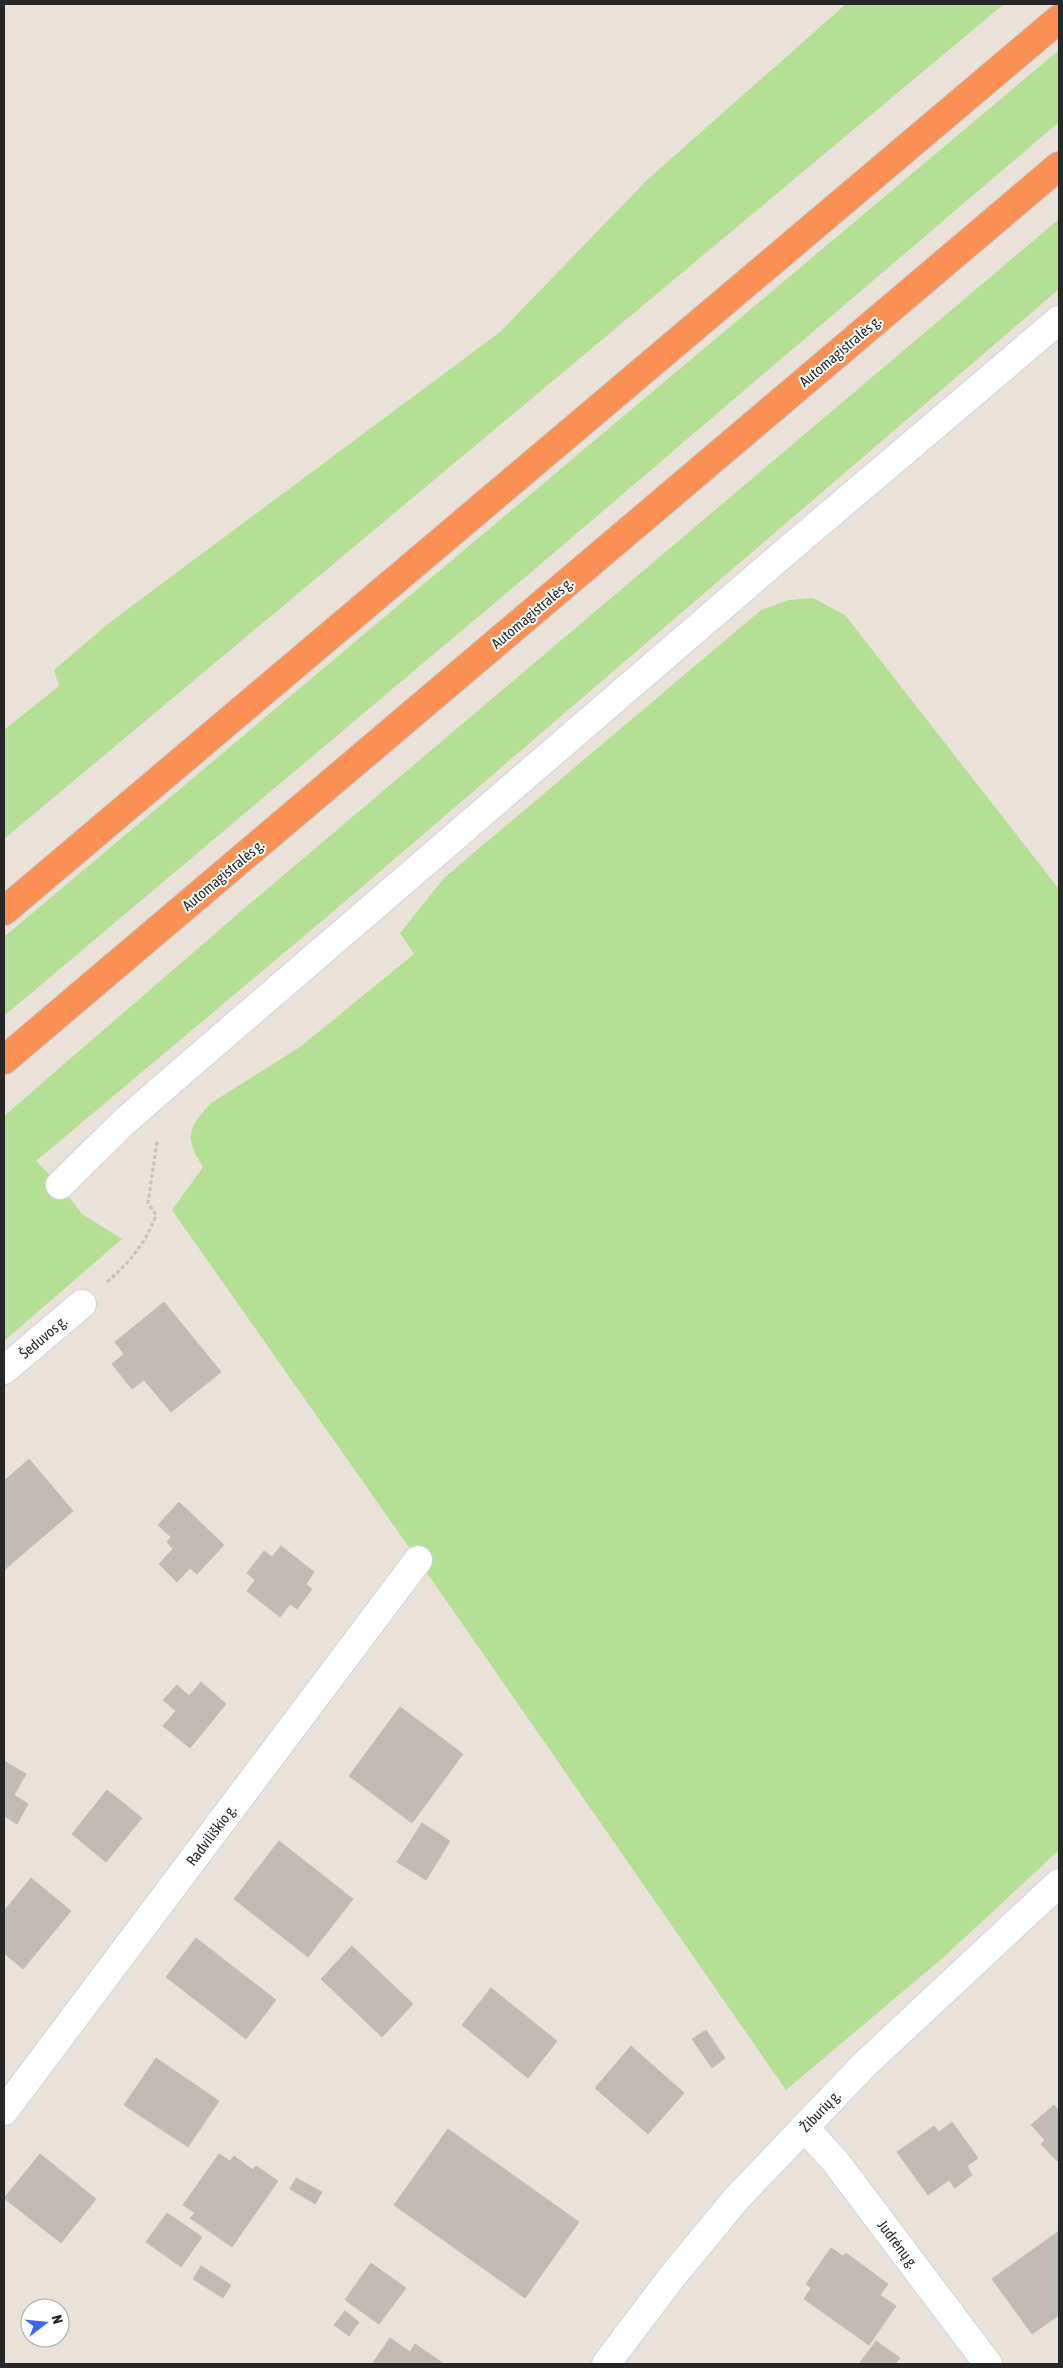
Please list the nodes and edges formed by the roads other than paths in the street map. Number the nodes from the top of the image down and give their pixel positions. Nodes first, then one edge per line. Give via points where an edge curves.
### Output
1 (1059, 20) edge
2 (1059, 166) edge
3 (1059, 320) edge
4 (4, 911) edge
5 (4, 1060) edge
6 (60, 1185) dead end
7 (82, 1304) road end
8 (4, 1370) edge
9 (418, 1560) dead end
10 (1059, 1883) edge
11 (4, 2111) edge
12 (804, 2127) junction
13 (606, 2364) edge
14 (988, 2364) edge

1 - 4 highway
2 - 5 highway, Automagistralės g.
3 - 6 street via 164,1087
7 - 8 street, Šeduvos g.
9 - 11 street, Radviliškio g.
10 - 12 street, Žiburių g. via 864,2065
12 - 13 street, Žiburių g. via 736,2200
12 - 14 street, Judrėnų g. via 835,2161

